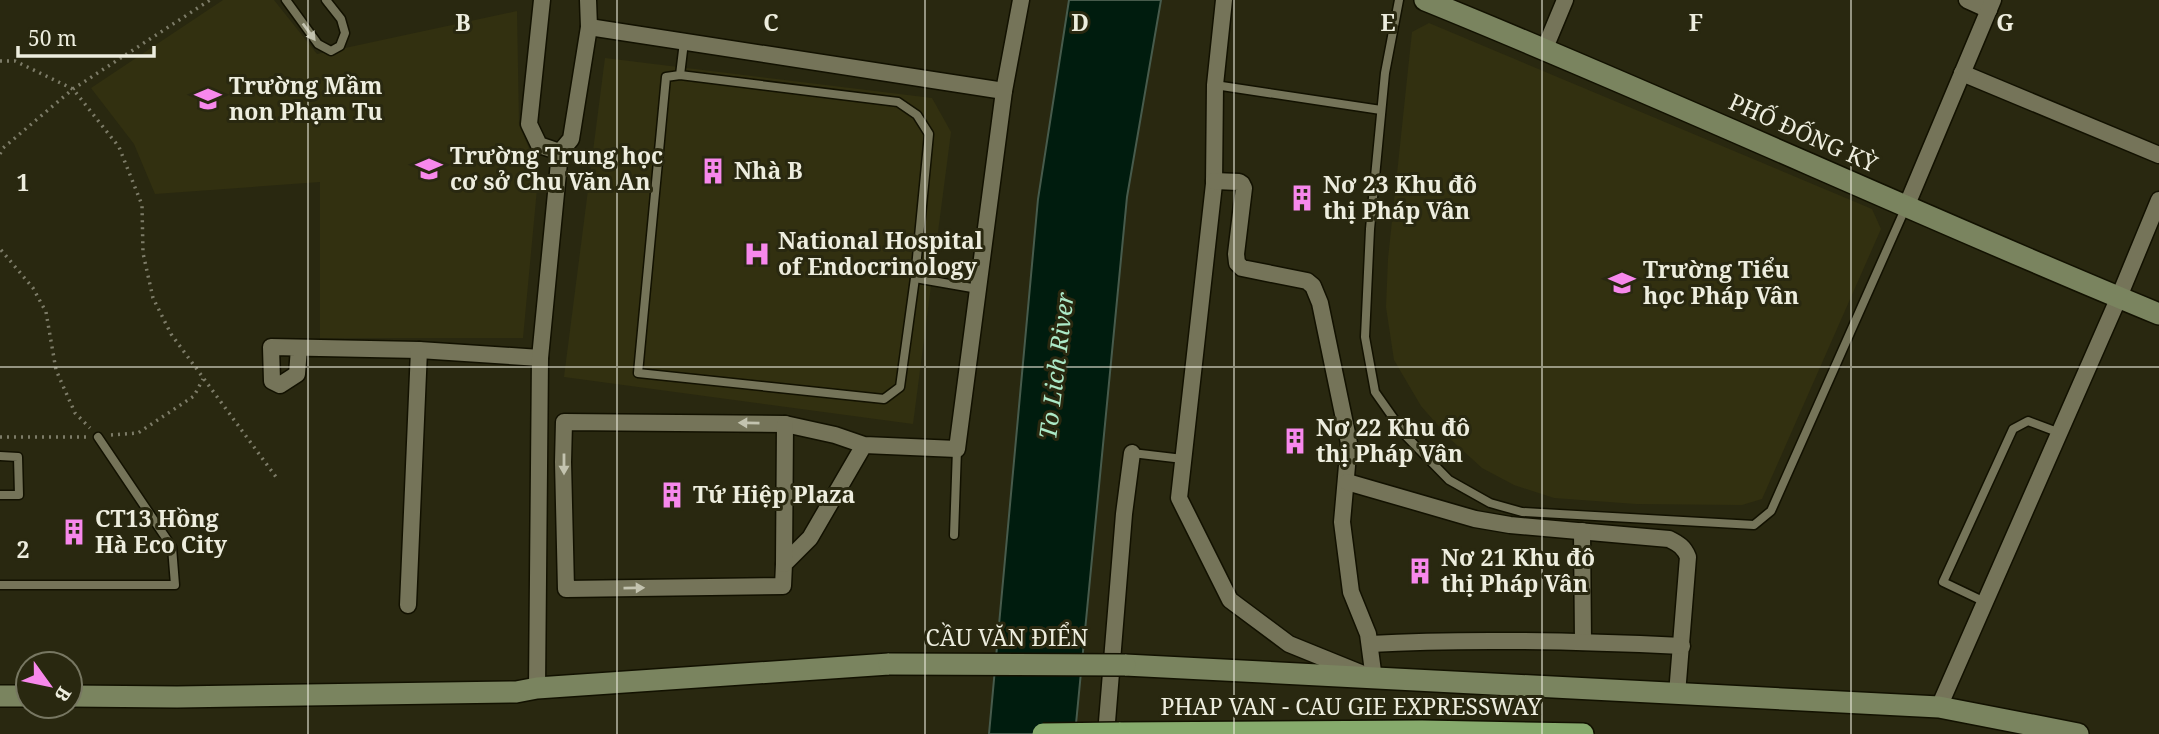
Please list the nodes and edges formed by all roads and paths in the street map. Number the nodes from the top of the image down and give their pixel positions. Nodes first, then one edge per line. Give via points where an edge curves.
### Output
1 (210, 0) edge
2 (286, 0) edge
3 (326, 0) edge
4 (542, 0) edge
5 (588, 0) edge
6 (1021, 0) edge
7 (1224, 0) edge
8 (1399, 0) edge
9 (1425, 0) edge
10 (1565, 0) edge
11 (1967, 0) edge
12 (1991, 5) edge
13 (589, 27) junction
14 (684, 41) junction
15 (1545, 48) junction
16 (0, 61) edge
17 (1962, 73) junction
18 (680, 75) junction
19 (1215, 85) junction
20 (73, 89) junction
21 (1004, 91) junction
22 (1381, 110) junction
23 (1, 148) edge
24 (560, 152) junction
25 (0, 154) edge
26 (2159, 155) edge
27 (1214, 180) junction
28 (2159, 200) edge
29 (1906, 207) junction
30 (0, 242) edge
31 (0, 251) edge
32 (915, 278) junction
33 (978, 289) junction
34 (2119, 297) junction
35 (2159, 314) edge
36 (299, 348) dead end
37 (419, 351) junction
38 (540, 358) junction
39 (203, 379) junction
40 (785, 424) junction
41 (2060, 433) junction
42 (0, 437) edge
43 (98, 437) junction
44 (864, 445) junction
45 (957, 449) junction
46 (1132, 453) joint
47 (0, 457) edge
48 (1183, 459) junction
49 (276, 477) dead end
50 (1347, 482) junction
51 (0, 495) edge
52 (1582, 531) junction
53 (954, 535) dead end
54 (784, 564) junction
55 (0, 585) edge
56 (1986, 602) junction
57 (408, 605) dead end
58 (1583, 642) junction
59 (1370, 644) junction
60 (1682, 646) junction
61 (1374, 679) junction
62 (537, 688) junction
63 (1677, 694) junction
64 (84, 696) edge
65 (1938, 707) junction
66 (1113, 733) edge
67 (1043, 734) edge
68 (1583, 734) edge
69 (2078, 734) edge

1 - 20 path
2 -> 3 lane via 318,44 331,51 340,46 345,33 341,19
4 - 24 street via 529,124 539,145
5 - 13 street
6 - 21 street
7 - 19 street
8 - 22 lane
9 - 15 street, PHỐ ĐỐNG KỲ
10 - 15 street
11 - 12 street
12 - 17 street
13 - 14 street
13 - 24 street via 571,139
14 - 18 lane
14 - 21 street
15 - 29 street, PHỐ ĐỐNG KỲ
16 - 20 path via 15,61
17 - 26 street
17 - 29 street
18 - 32 lane via 898,103 917,115 929,134
18 - 32 lane via 666,77 638,373 884,400 900,387
19 - 22 lane
19 - 27 street
20 - 23 path
20 - 39 path via 119,148 142,205 143,253 153,298 171,334
21 - 33 street
22 - 29 lane via 1365,337 1375,392 1406,436 1449,480 1490,503 1522,512 1754,525 1771,511
23 - 25 path
24 - 38 street
27 - 48 street
27 - 50 street via 1239,182 1244,188 1237,263 1313,286 1349,443
28 - 34 street
29 - 34 street, PHỐ ĐỐNG KỲ
30 - 31 path
31 - 43 path via 33,288 46,312 64,390 75,413
32 - 33 lane
33 - 45 street
34 - 35 street, PHỐ ĐỐNG KỲ
34 - 41 street
36 - 37 street
37 - 38 street
37 - 57 street
38 - 62 street
39 - 43 path via 194,396 138,433
39 - 49 path
40 - 44 street
40 - 54 street
40 -> 54 street via 564,422 563,462 566,589 783,586
41 - 56 street
41 - 56 lane via 2028,421 2013,429 1942,582
42 - 43 path
43 - 55 lane via 172,547 175,585
44 - 45 street
44 - 54 street via 810,538
45 - 53 lane
46 - 48 lane
46 - 66 street via 1124,514
47 - 51 lane via 19,457 19,495
48 - 61 street via 1179,498 1230,600 1289,644
50 - 52 street via 1475,519
50 - 59 street via 1342,522 1351,592
52 - 58 street
52 - 60 street via 1669,539 1684,547 1688,557
56 - 65 street
58 - 59 street
58 - 60 street
59 - 61 street
60 - 63 street
61 - 62 street, CẦU VĂN ĐIỂN, bridge via 1125,665 889,664
61 - 63 street, CẦU VĂN ĐIỂN
62 - 64 street, CẦU VĂN ĐIỂN via 516,692
63 - 65 street, CẦU VĂN ĐIỂN
65 - 69 street, CẦU VĂN ĐIỂN
66 - 67 highway, PHAP VAN - CAU GIE EXPRESSWAY, bridge
66 - 68 highway, PHAP VAN - CAU GIE EXPRESSWAY

